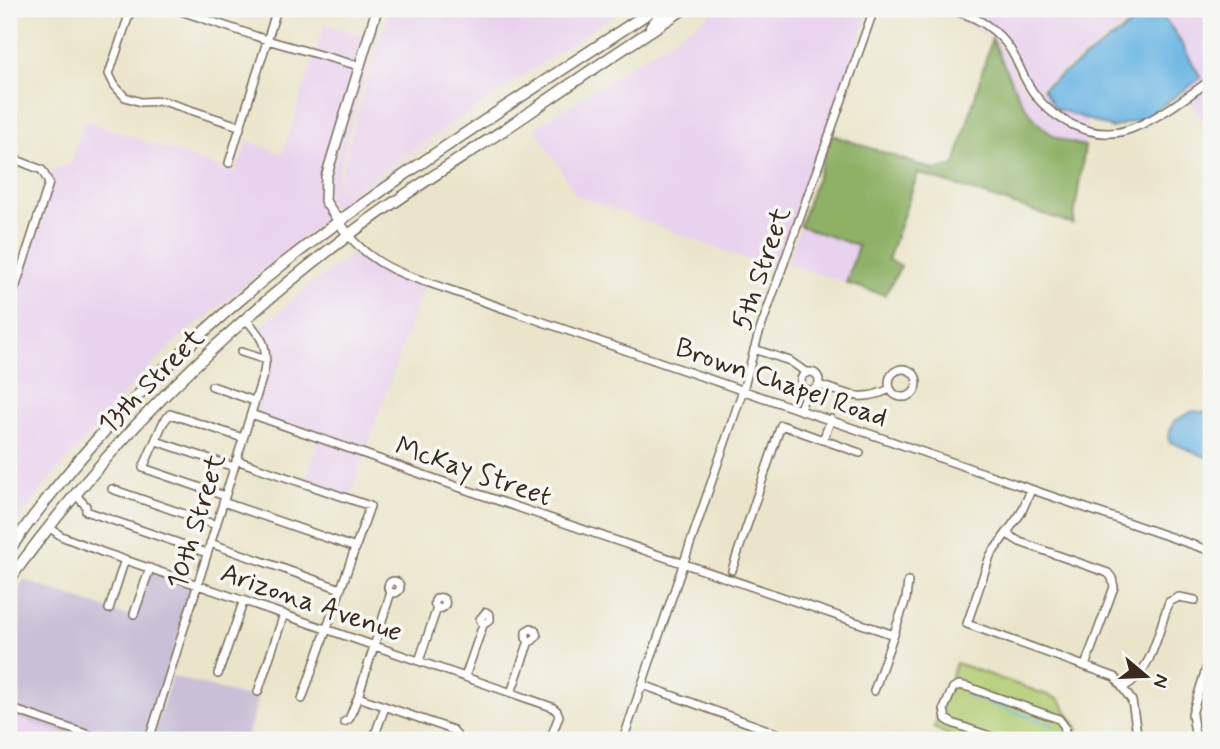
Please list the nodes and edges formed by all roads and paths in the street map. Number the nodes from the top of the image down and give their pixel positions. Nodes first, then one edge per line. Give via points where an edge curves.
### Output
1 (131, 9) edge
2 (175, 9) edge
3 (277, 9) edge
4 (377, 9) edge
5 (654, 9) edge
6 (670, 9) edge
7 (684, 9) edge
8 (874, 9) edge
9 (945, 9) edge
10 (644, 36) junction
11 (267, 40) junction
12 (590, 52) junction
13 (359, 66) junction
14 (565, 69) junction
15 (1211, 80) edge
16 (573, 83) junction
17 (525, 116) junction
18 (239, 126) junction
19 (9, 157) edge
20 (229, 163) dead end
21 (338, 222) junction
22 (348, 235) junction
23 (9, 307) edge
24 (245, 318) junction
25 (754, 349) junction
26 (241, 352) dead end
27 (266, 360) junction
28 (807, 373) junction
29 (819, 385) junction
30 (212, 386) dead end
31 (890, 389) dead end
32 (743, 390) junction
33 (807, 390) junction
34 (254, 401) junction
35 (800, 409) junction
36 (251, 414) junction
37 (831, 419) junction
38 (243, 438) junction
39 (823, 440) junction
40 (156, 441) junction
41 (860, 453) dead end
42 (235, 464) junction
43 (61, 483) junction
44 (112, 489) dead end
45 (1031, 490) junction
46 (75, 494) junction
47 (224, 499) junction
48 (34, 517) junction
49 (216, 525) junction
50 (49, 527) junction
51 (1007, 534) junction
52 (210, 543) junction
53 (356, 548) junction
54 (9, 550) edge
55 (1211, 551) edge
56 (207, 553) junction
57 (125, 559) junction
58 (683, 564) junction
59 (150, 568) junction
60 (9, 570) edge
61 (732, 570) dead end
62 (9, 580) edge
63 (908, 581) dead end
64 (198, 583) junction
65 (341, 589) junction
66 (391, 592) dead end
67 (244, 600) junction
68 (1195, 600) dead end
69 (437, 608) dead end
70 (109, 609) dead end
71 (134, 614) dead end
72 (284, 614) junction
73 (483, 625) dead end
74 (328, 629) junction
75 (894, 635) junction
76 (529, 642) dead end
77 (374, 646) junction
78 (1211, 653) edge
79 (419, 661) junction
80 (1085, 666) junction
81 (218, 674) dead end
82 (465, 677) junction
83 (643, 685) junction
84 (1124, 687) junction
85 (874, 691) dead end
86 (258, 692) dead end
87 (511, 693) junction
88 (358, 697) junction
89 (302, 699) dead end
90 (385, 707) junction
91 (9, 708) edge
92 (344, 722) dead end
93 (787, 737) dead end
94 (104, 740) edge
95 (149, 740) edge
96 (373, 740) edge
97 (457, 740) edge
98 (550, 740) edge
99 (623, 740) edge
100 (1001, 740) edge
101 (1063, 740) edge
102 (1138, 740) edge
103 (1196, 740) edge

1 - 18 street via 109,74 125,97 163,101
2 - 11 street
3 - 11 street
4 - 13 main road
5 - 12 highway, 13th Street
6 - 10 highway
7 - 10 highway
8 - 25 street, 5th Street
9 - 15 street via 972,15 990,27 1007,44 1043,104 1073,126 1102,132 1130,130
10 - 16 highway
11 - 13 street
11 - 18 street
12 - 14 highway, 13th Street
12 - 16 highway via 576,69
13 - 21 main road via 326,177 325,201
14 - 17 highway via 560,85 531,106
14 - 21 highway, 13th Street
16 - 17 highway
17 - 22 highway, 13th Street
18 - 20 street
19 - 23 street via 46,175 48,190
21 - 22 main road
21 - 43 highway, 13th Street via 188,348
22 - 24 highway, 13th Street
22 - 32 street, Brown Chapel Road via 387,268
24 - 27 street via 262,338
24 - 46 highway, 13th Street via 156,402
25 - 28 street via 790,361
25 - 32 street, 5th Street
26 - 27 street
27 - 34 street, 10th Street
28 - 29 street via 818,375
28 - 33 street via 801,382
29 - 31 street via 863,398
29 - 33 street
30 - 34 street
32 - 35 street, Brown Chapel Road
32 - 58 street, 5th Street
33 - 35 street
34 - 36 street, 10th Street
35 - 37 street, Brown Chapel Road
36 - 38 street, 10th Street
36 - 58 street, McKay Street
37 - 39 street
37 - 45 street, Brown Chapel Road
38 - 40 street via 170,414
38 - 42 street, 10th Street
39 - 41 street
39 - 61 street via 781,425
40 - 42 street
40 - 47 street via 144,468
42 - 47 street, 10th Street
42 - 53 street via 370,506
43 - 48 highway, 13th Street
43 - 50 highway via 46,513
44 - 49 street
45 - 51 street
45 - 55 street, Brown Chapel Road
46 - 50 highway, 13th Street
46 - 56 street via 86,511
47 - 49 street, 10th Street
47 - 53 street
48 - 54 highway, 13th Street
48 - 60 highway via 37,532
49 - 52 street, 10th Street
50 - 57 street, Arizona Avenue via 61,536
50 - 62 highway, 13th Street
51 - 80 street via 1112,578 1114,587
51 - 80 street via 990,556 967,624
52 - 56 street, 10th Street
52 - 65 street
53 - 65 street
56 - 64 street, 10th Street
57 - 59 street, Arizona Avenue
57 - 70 street
58 - 75 street, McKay Street
58 - 83 street, 5th Street
59 - 64 street, Arizona Avenue
59 - 71 street
63 - 75 street
64 - 67 street, Arizona Avenue
64 - 95 street, 10th Street
65 - 74 street
66 - 77 street
67 - 72 street, Arizona Avenue
67 - 81 street
68 - 84 street via 1179,597 1168,602 1145,668
69 - 79 street
72 - 74 street, Arizona Avenue
72 - 86 street
73 - 82 street
74 - 77 street, Arizona Avenue
74 - 89 street
75 - 85 street
76 - 87 street
77 - 79 street, Arizona Avenue
77 - 88 street
78 - 103 street via 1192,714
79 - 82 street, Arizona Avenue
80 - 84 street via 1115,677
82 - 87 street, Arizona Avenue
83 - 93 street
83 - 99 street, 5th Street
84 - 102 street via 1133,706
87 - 98 street, Arizona Avenue via 557,711
88 - 90 street
88 - 92 street
90 - 96 street
90 - 97 street via 453,730
91 - 94 street
100 - 101 street via 946,719 944,709 953,688 968,687 1059,719 1066,727

